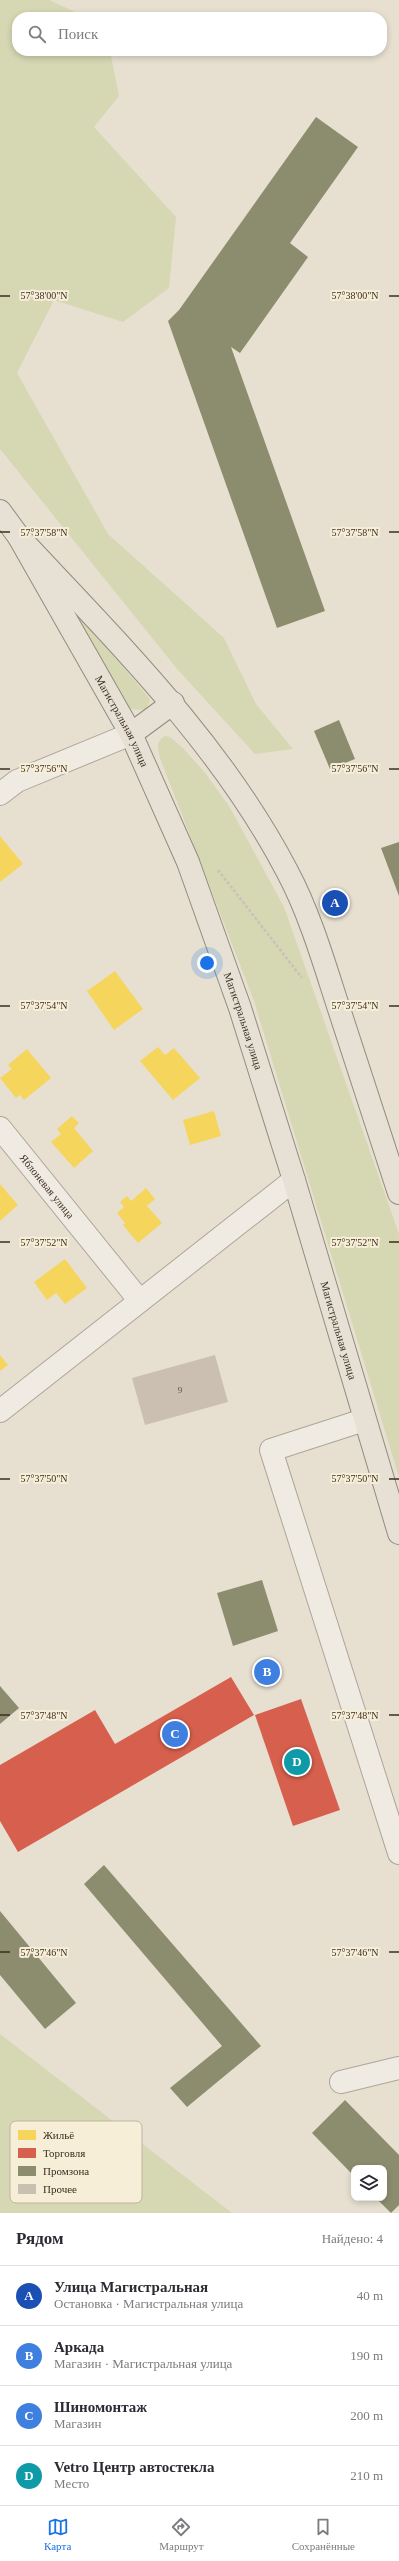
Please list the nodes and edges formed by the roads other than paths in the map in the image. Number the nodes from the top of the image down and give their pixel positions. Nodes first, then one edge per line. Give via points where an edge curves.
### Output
1 (0, 511) edge
2 (19, 537) junction
3 (173, 703) junction
4 (131, 734) junction
5 (0, 794) edge
6 (0, 1128) edge
7 (294, 1180) junction
8 (399, 1193) edge
9 (140, 1301) junction
10 (0, 1411) edge
11 (364, 1420) junction
12 (399, 1533) edge
13 (399, 1853) edge
14 (399, 2068) edge
15 (341, 2082) dead end

1 - 2 main road, Магистральная улица
2 - 3 main road, Магистральная улица
2 - 4 main road, Магистральная улица
3 - 4 main road
3 - 8 main road, Магистральная улица via 227,772 288,872 326,968
4 - 5 street via 17,781
4 - 7 main road, Магистральная улица via 191,869 240,1008
6 - 9 street, Яблоневая улица
7 - 9 street
7 - 11 main road, Магистральная улица
9 - 10 street
11 - 12 main road, Магистральная улица
11 - 13 street via 271,1450
14 - 15 street

